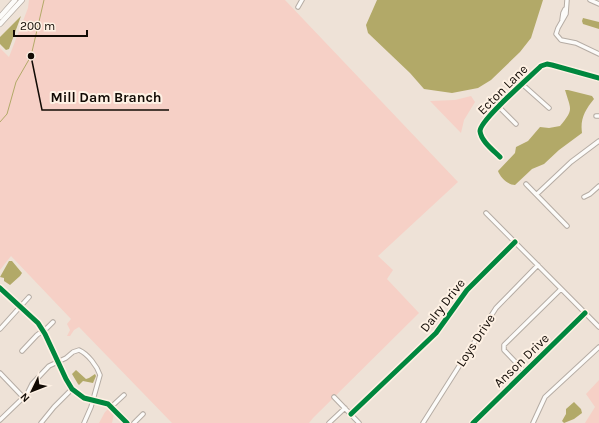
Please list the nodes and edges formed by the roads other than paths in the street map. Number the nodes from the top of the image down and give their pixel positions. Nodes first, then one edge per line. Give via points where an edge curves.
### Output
1 (15, 0) edge
2 (22, 0) edge
3 (302, 0) edge
4 (567, 0) edge
5 (590, 0) edge
6 (599, 4) edge
7 (298, 7) dead end
8 (0, 17) edge
9 (0, 24) edge
10 (599, 53) edge
11 (599, 78) edge
12 (522, 84) junction
13 (499, 106) junction
14 (549, 108) dead end
15 (516, 124) dead end
16 (599, 142) edge
17 (500, 157) dead end
18 (526, 184) dead end
19 (599, 186) edge
20 (537, 194) junction
21 (584, 197) dead end
22 (486, 213) dead end
23 (567, 226) dead end
24 (515, 242) junction
25 (538, 266) junction
26 (0, 288) edge
27 (562, 289) junction
28 (29, 297) dead end
29 (21, 307) junction
30 (585, 313) junction
31 (53, 322) dead end
32 (599, 327) edge
33 (0, 329) edge
34 (43, 331) junction
35 (599, 347) edge
36 (22, 351) dead end
37 (58, 361) junction
38 (525, 372) junction
39 (0, 373) edge
40 (72, 389) junction
41 (124, 395) dead end
42 (23, 397) junction
43 (334, 397) dead end
44 (93, 400) junction
45 (111, 407) junction
46 (344, 408) junction
47 (143, 414) dead end
48 (351, 414) junction
49 (0, 420) edge
50 (41, 423) edge
51 (84, 423) edge
52 (127, 423) edge
53 (134, 423) edge
54 (329, 423) edge
55 (359, 423) edge
56 (423, 423) edge
57 (473, 423) edge
58 (533, 423) edge

1 - 8 main road
2 - 9 main road
3 - 7 street
4 - 10 street via 566,14 556,34 558,38
5 - 6 street
11 - 12 street, Ecton Lane via 547,64 541,66
12 - 13 street, Ecton Lane
12 - 14 street
13 - 15 street
13 - 17 street, Ecton Lane via 480,129 481,136
16 - 20 street via 571,162
18 - 20 street
19 - 21 street
20 - 23 street
22 - 24 street
24 - 25 street
24 - 48 street, Dalry Drive via 467,290 436,333
25 - 27 street
25 - 56 street, Loys Drive via 496,308
26 - 29 street
27 - 30 street
27 - 38 street via 504,345 504,349
28 - 29 street
29 - 33 street
29 - 34 street
30 - 32 street
30 - 38 street, Anson Drive
31 - 34 street
34 - 36 street
34 - 37 street
35 - 58 street via 545,398
37 - 40 street
37 - 42 street via 46,369
37 - 44 street via 79,350 86,355 100,373
38 - 57 street, Anson Drive
39 - 42 street
40 - 44 street via 80,396
40 - 50 street
41 - 45 street
42 - 49 street
43 - 46 street
44 - 45 street
44 - 51 street
45 - 52 street
46 - 48 street
46 - 54 street
47 - 53 street
48 - 55 street

